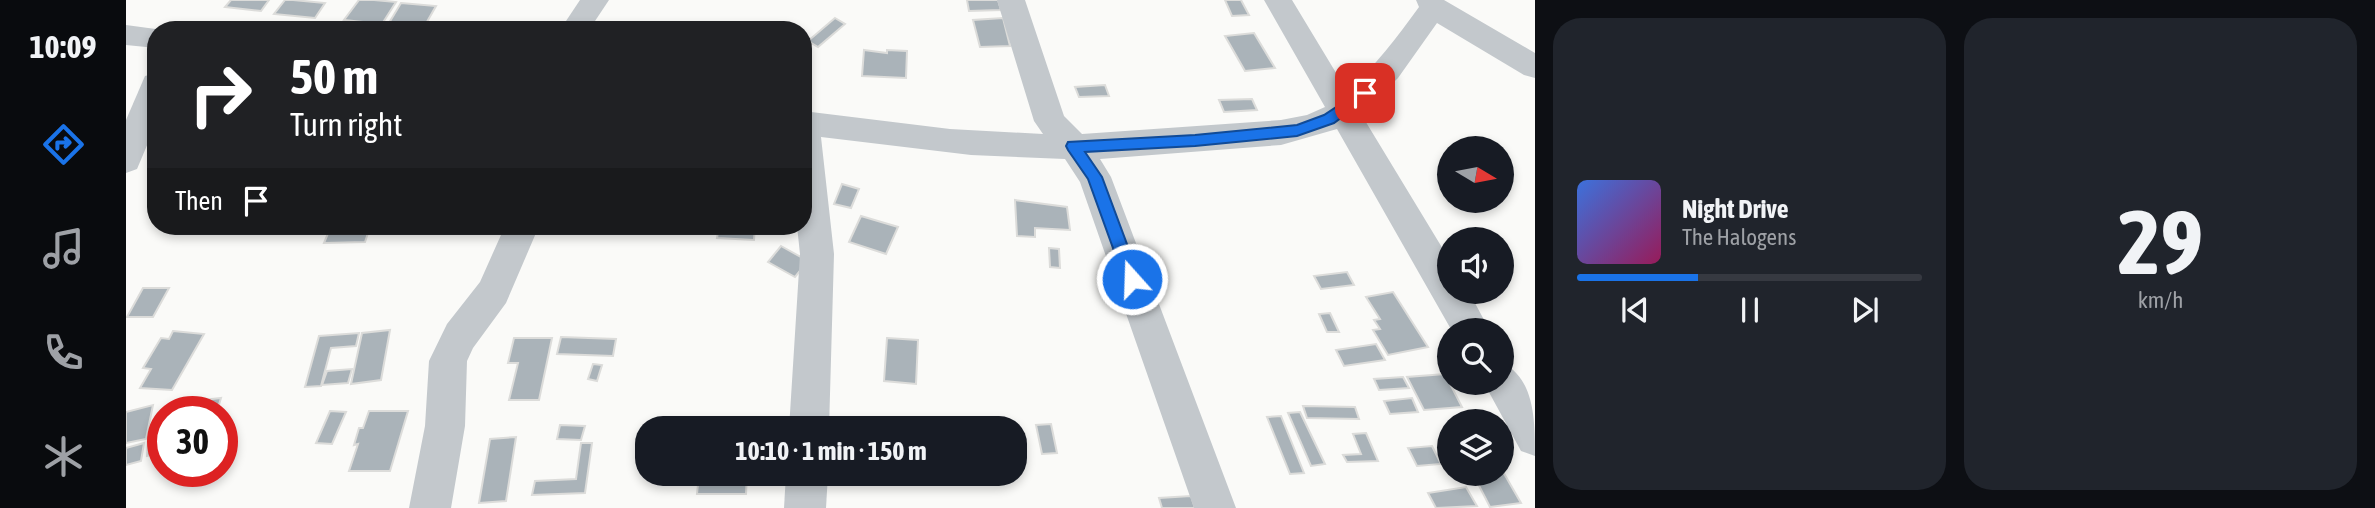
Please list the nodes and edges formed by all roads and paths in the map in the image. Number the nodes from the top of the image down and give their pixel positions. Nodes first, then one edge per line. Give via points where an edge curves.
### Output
1 (595, 0) edge
2 (1011, 0) edge
3 (1278, 0) edge
4 (1432, 4) edge
5 (580, 21) edge
6 (126, 35) edge
7 (147, 37) edge
8 (1535, 67) edge
9 (147, 107) edge
10 (1341, 110) junction
11 (812, 124) edge
12 (1073, 146) junction
13 (126, 160) edge
14 (812, 204) edge
15 (518, 235) edge
16 (1464, 318) edge
17 (1510, 395) edge
18 (810, 416) edge
19 (1535, 437) edge
20 (806, 486) edge
21 (430, 508) edge
22 (805, 508) edge
23 (1215, 508) edge

1 - 5 street
2 - 12 street via 1050,121
3 - 10 street
4 - 8 street
4 - 10 street via 1396,59 1365,93
6 - 7 street
9 - 13 street
10 - 12 street via 1297,130 1195,141
10 - 16 street
11 - 12 street via 972,144
12 - 23 street via 1095,177
14 - 18 street via 817,254
15 - 21 street via 493,292 460,336 448,361 445,426
17 - 19 street
20 - 22 street

